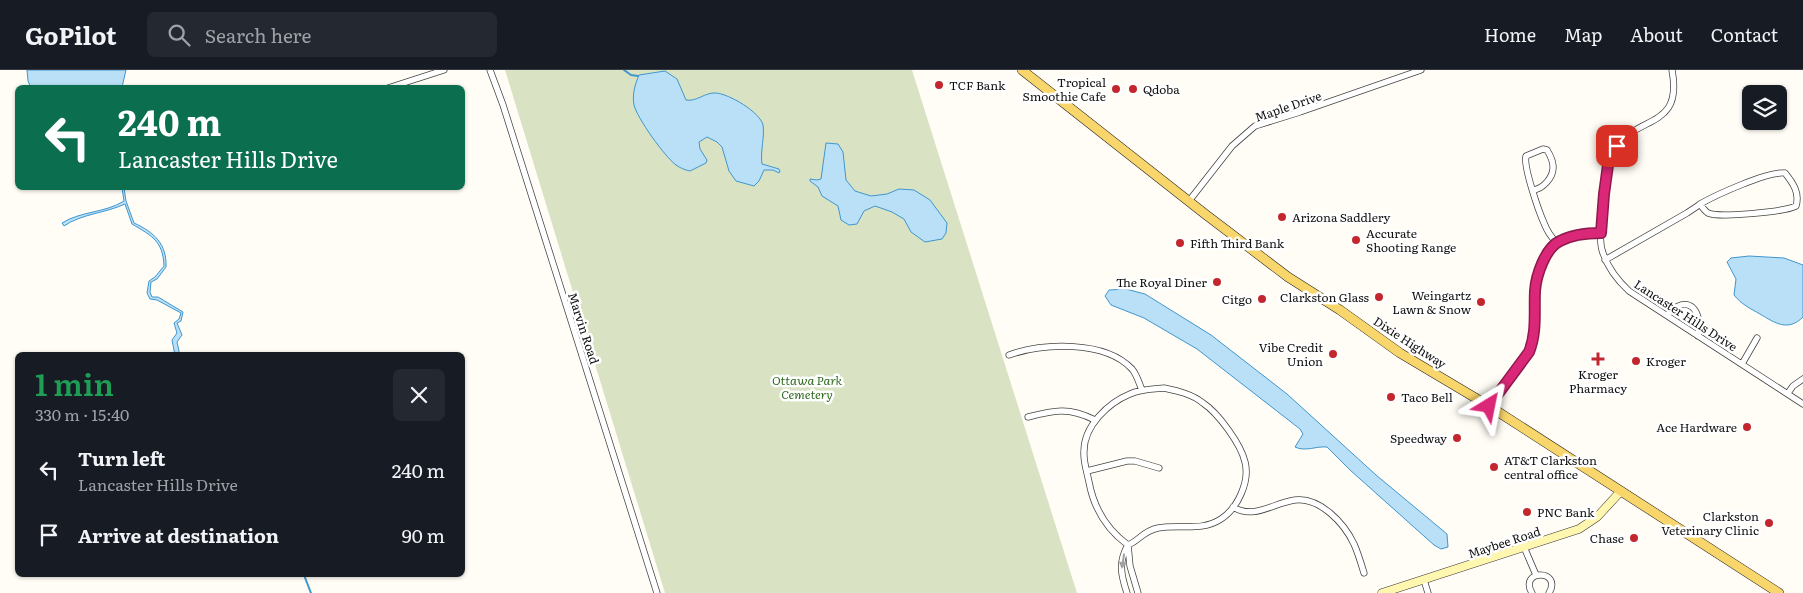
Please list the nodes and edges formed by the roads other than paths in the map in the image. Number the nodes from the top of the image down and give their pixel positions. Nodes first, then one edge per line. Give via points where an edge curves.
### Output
1 (444, 70) edge
2 (490, 70) edge
3 (1022, 70) edge
4 (1422, 70) edge
5 (1679, 70) edge
6 (1672, 72) edge
7 (397, 85) edge
8 (1533, 190) junction
9 (1189, 201) junction
10 (1700, 204) junction
11 (1601, 233) junction
12 (1557, 243) junction
13 (1605, 260) junction
14 (1667, 314) junction
15 (1698, 336) junction
16 (1757, 338) dead end
17 (1009, 355) dead end
18 (1742, 364) junction
19 (1803, 379) edge
20 (1142, 390) junction
21 (1788, 393) junction
22 (1803, 404) edge
23 (1489, 406) junction
24 (1028, 417) dead end
25 (1095, 420) junction
26 (1159, 468) dead end
27 (1087, 471) junction
28 (1621, 491) junction
29 (1233, 507) junction
30 (1128, 545) junction
31 (1524, 547) junction
32 (1364, 573) dead end
33 (1536, 575) junction
34 (1133, 579) junction
35 (1424, 580) junction
36 (1123, 582) junction
37 (657, 593) edge
38 (1127, 593) edge
39 (1138, 593) edge
40 (1382, 593) edge
41 (1428, 593) edge
42 (1532, 593) edge
43 (1549, 593) edge
44 (1779, 593) edge

1 - 7 street
2 - 37 street, Marvin Road
3 - 9 main road, Dixie Highway
4 - 9 street, Maple Drive via 1255,126 1232,146
5 - 6 street, Lancaster Hills Drive
6 - 11 street, Lancaster Hills Drive via 1674,92 1668,108 1658,119 1627,136 1617,146 1608,165
8 - 8 street via 1525,159 1531,153 1547,150 1553,167 1551,177 1538,190
8 - 12 street via 1543,223
9 - 23 main road, Dixie Highway via 1288,276 1400,353
10 - 10 street via 1725,191 1780,172 1785,173 1794,186 1797,198 1796,206 1771,212 1716,214 1706,212
10 - 13 street
11 - 12 street via 1586,232
11 - 13 street, Lancaster Hills Drive
12 - 23 street via 1538,272 1535,332 1529,352
13 - 14 street, Lancaster Hills Drive via 1616,279 1629,291
14 - 15 street, Lancaster Hills Drive
14 - 15 street via 1678,306 1691,306 1699,318
15 - 18 street, Lancaster Hills Drive
16 - 18 street
17 - 20 street via 1046,346 1092,349 1125,363 1133,370
18 - 21 street, Lancaster Hills Drive
19 - 21 street
20 - 25 street via 1121,398
20 - 29 street via 1164,388 1182,392 1204,403 1222,423 1245,461 1244,484
21 - 22 street, Lancaster Hills Drive
23 - 28 main road, Dixie Highway
24 - 25 street via 1064,410
25 - 27 street via 1084,444
26 - 27 street via 1127,461
27 - 30 street via 1091,494 1102,520
28 - 31 main road, Maybee Road via 1597,517 1579,529
28 - 44 main road, Dixie Highway
29 - 30 street via 1212,524 1195,528 1157,528
29 - 32 street via 1250,513 1296,500 1322,506 1353,542
30 - 34 street
30 -> 36 street via 1122,555
31 - 33 street
31 - 35 main road, Maybee Road
33 - 42 street via 1530,581
33 - 43 street via 1549,578 1552,586
34 - 36 street
34 - 39 street
35 - 40 main road, Maybee Road
35 - 41 street
36 - 38 street

